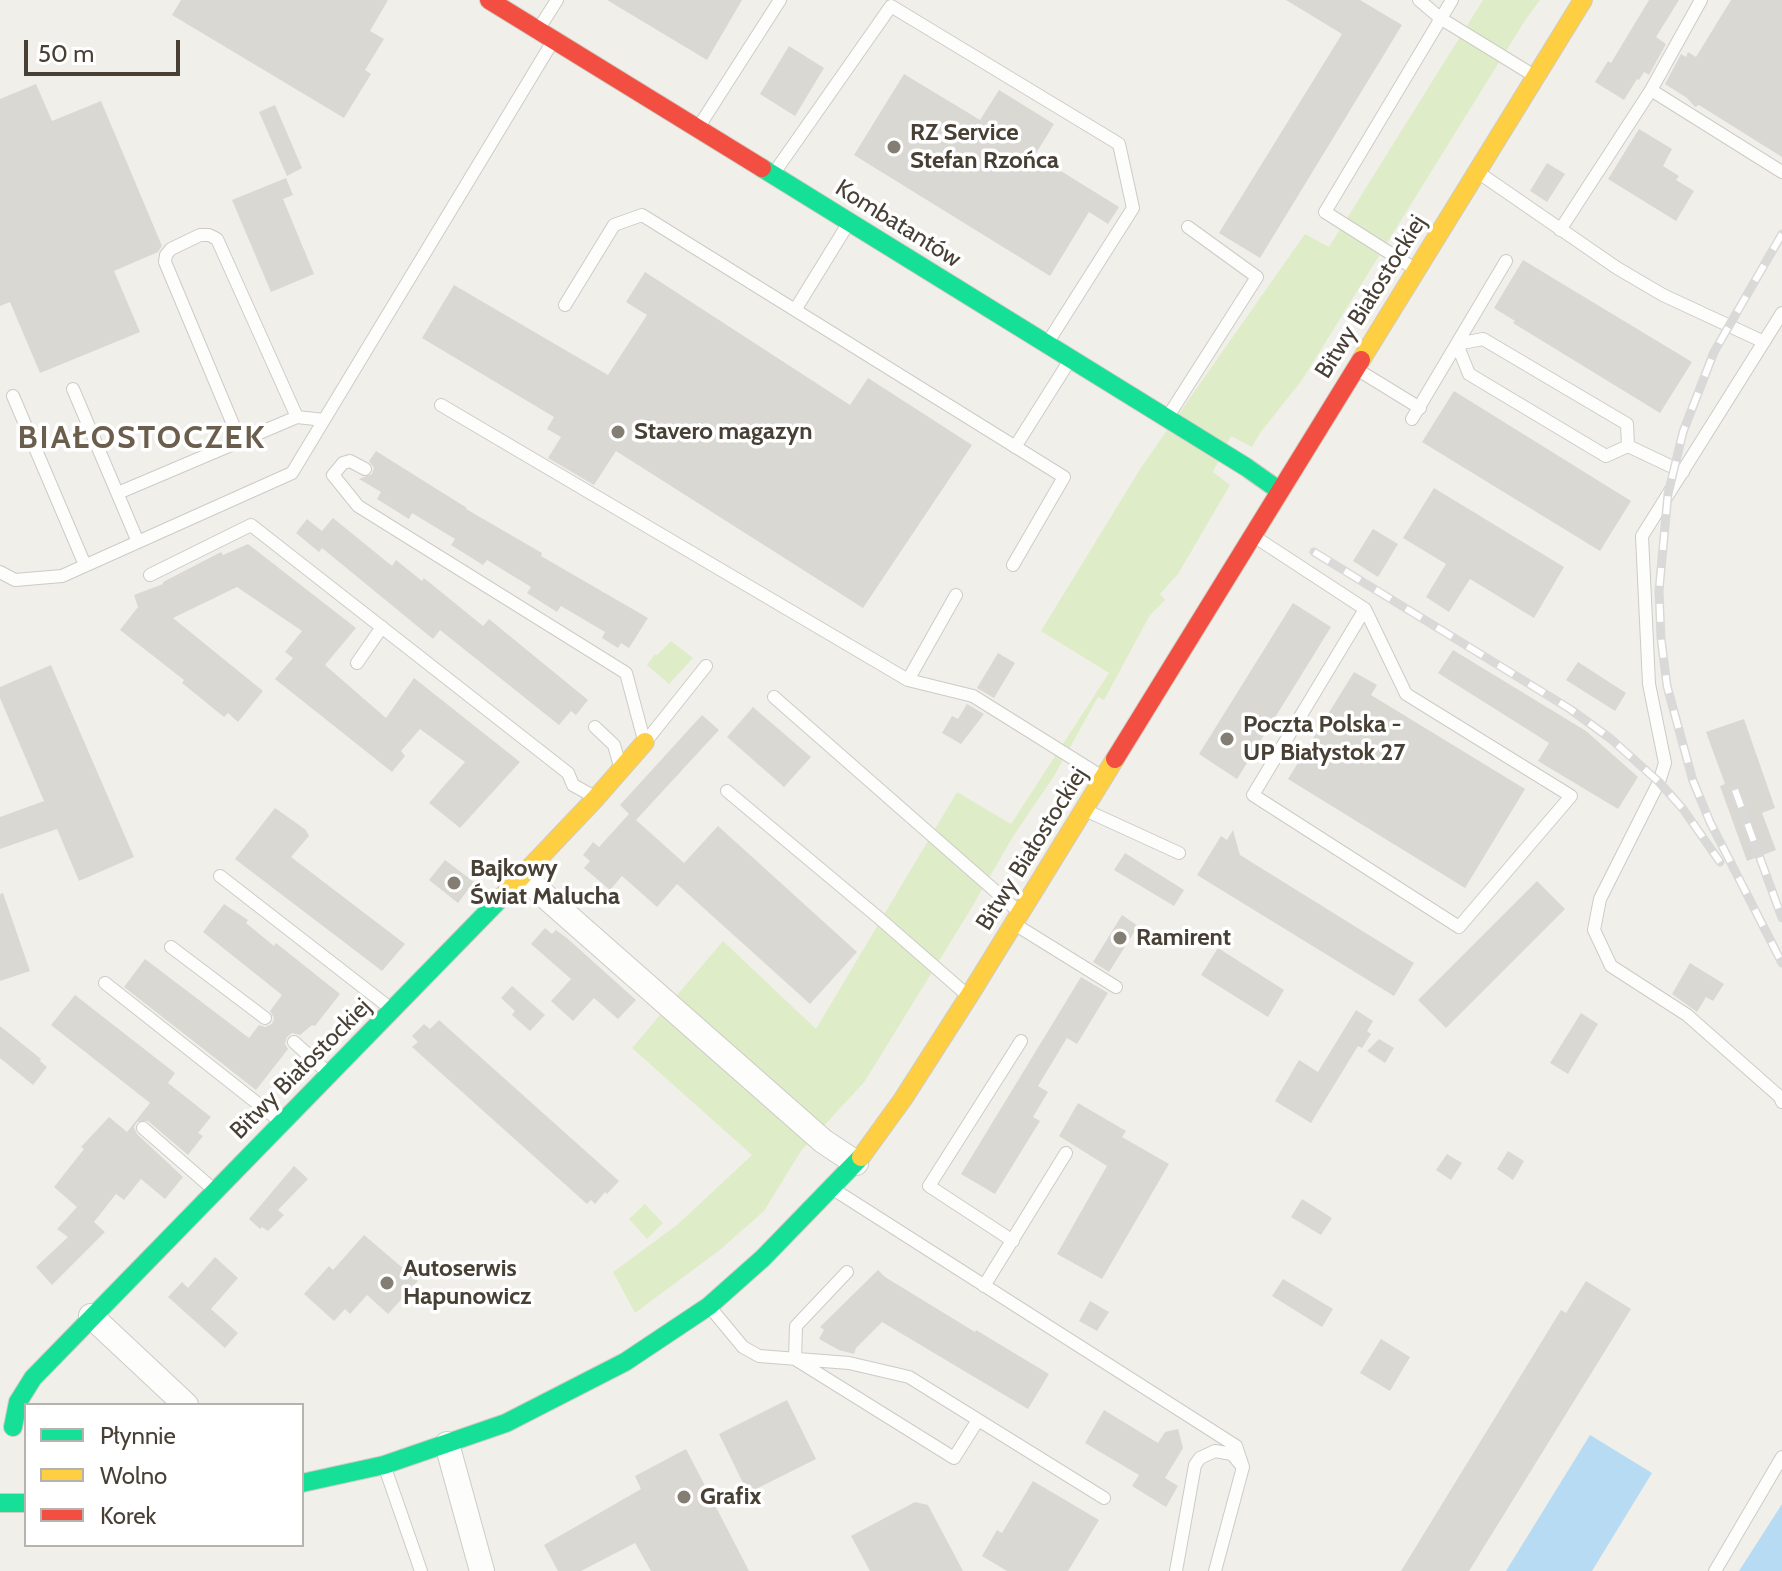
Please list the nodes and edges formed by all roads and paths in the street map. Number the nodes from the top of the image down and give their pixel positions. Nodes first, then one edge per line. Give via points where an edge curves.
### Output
1 (490, 0) edge
2 (557, 0) edge
3 (780, 0) edge
4 (1419, 0) edge
5 (1452, 0) edge
6 (1583, 0) edge
7 (1701, 0) edge
8 (1440, 18) junction
9 (546, 34) junction
10 (1536, 76) junction
11 (1651, 90) junction
12 (698, 128) junction
13 (1476, 171) junction
14 (1782, 172) edge
15 (773, 174) junction
16 (850, 222) junction
17 (1188, 227) dead end
18 (1560, 230) junction
19 (1506, 261) dead end
20 (1416, 269) junction
21 (565, 305) dead end
22 (795, 310) junction
23 (1782, 313) edge
24 (1764, 342) junction
25 (1457, 344) junction
26 (1046, 345) junction
27 (1070, 360) junction
28 (1354, 368) junction
29 (73, 389) dead end
30 (13, 396) dead end
31 (441, 405) dead end
32 (297, 417) junction
33 (1166, 419) junction
34 (324, 420) junction
35 (240, 441) junction
36 (1628, 446) junction
37 (1015, 447) junction
38 (365, 469) dead end
39 (1683, 472) junction
40 (1280, 491) junction
41 (118, 493) junction
42 (1252, 535) junction
43 (138, 542) junction
44 (85, 565) junction
45 (1013, 565) dead end
46 (0, 572) edge
47 (150, 575) dead end
48 (956, 595) dead end
49 (1365, 609) junction
50 (382, 627) junction
51 (357, 663) dead end
52 (706, 666) dead end
53 (908, 680) junction
54 (774, 697) dead end
55 (595, 727) dead end
56 (645, 742) junction
57 (621, 770) junction
58 (1104, 778) junction
59 (727, 791) dead end
60 (596, 798) junction
61 (1085, 810) junction
62 (1179, 853) dead end
63 (521, 875) junction
64 (220, 876) dead end
65 (1017, 918) junction
66 (171, 947) dead end
67 (105, 983) dead end
68 (1116, 987) dead end
69 (969, 996) junction
70 (393, 1010) junction
71 (265, 1018) dead end
72 (1021, 1041) dead end
73 (294, 1042) dead end
74 (329, 1074) junction
75 (1782, 1102) edge
76 (282, 1123) junction
77 (143, 1128) dead end
78 (1066, 1153) dead end
79 (856, 1163) junction
80 (833, 1189) junction
81 (215, 1191) junction
82 (1013, 1241) junction
83 (847, 1272) dead end
84 (984, 1286) junction
85 (709, 1306) junction
86 (94, 1314) junction
87 (795, 1359) junction
88 (184, 1403) edge
89 (978, 1420) junction
90 (6, 1427) edge
91 (447, 1444) junction
92 (1782, 1457) edge
93 (384, 1465) junction
94 (1243, 1467) junction
95 (304, 1483) edge
96 (1104, 1498) dead end
97 (1, 1503) edge
98 (24, 1503) edge
99 (479, 1570) edge
100 (421, 1571) edge
101 (1176, 1571) edge
102 (1215, 1571) edge
103 (1715, 1571) edge

1 - 9 street, Kombatantów
2 - 9 lane
3 - 12 lane
4 - 8 lane
5 - 8 lane
6 - 10 street, Bitwy Białostockiej
7 - 11 lane
8 - 10 lane
8 - 20 lane via 1325,212
9 - 12 street, Kombatantów
9 - 34 lane
10 - 13 street, Bitwy Białostockiej
11 - 14 lane
11 - 18 lane
12 - 15 street, Kombatantów
13 - 18 lane
13 - 20 street, Bitwy Białostockiej
15 - 16 street, Kombatantów
15 - 26 lane via 891,6 1119,144 1133,208
16 - 22 lane
16 - 26 street, Kombatantów
17 - 33 lane via 1257,277
18 - 24 lane via 1663,295
19 - 25 lane
20 - 28 street, Bitwy Białostockiej
21 - 22 lane via 614,225 642,215
22 - 37 lane
23 - 24 lane
24 - 39 lane
25 - 28 lane via 1416,413
25 - 36 lane via 1483,339 1627,424
25 - 36 lane via 1469,374 1606,456
26 - 27 street, Kombatantów
27 - 33 street, Kombatantów
27 - 37 lane
28 - 40 street, Bitwy Białostockiej
29 - 41 lane
30 - 44 lane
31 - 53 lane
32 - 34 lane
32 - 35 lane
32 - 35 lane via 217,239 200,235 171,249 165,262
33 - 40 street, Kombatantów
34 - 43 lane via 292,473
35 - 41 lane
36 - 39 lane
37 - 45 lane via 1064,477
38 - 56 lane via 350,461 333,475 358,506 626,673
39 - 75 lane via 1642,536 1649,684 1665,763 1600,899 1594,930 1611,966 1687,1015
40 - 42 street, Bitwy Białostockiej
41 - 43 lane
42 - 49 lane
42 - 58 street, Bitwy Białostockiej
43 - 44 lane
44 - 46 lane via 37,580 15,580
47 - 50 lane via 251,525
48 - 53 lane
49 - 49 lane via 1253,795 1459,927 1571,796 1406,694
50 - 51 lane
50 - 60 lane via 568,773 573,785
52 - 56 lane
53 - 58 lane via 973,696
54 - 65 lane
55 - 57 lane via 614,745
56 - 57 street, Bitwy Białostockiej
57 - 60 street, Bitwy Białostockiej
58 - 61 street, Bitwy Białostockiej
59 - 69 lane
60 - 63 street, Bitwy Białostockiej
61 - 62 lane
61 - 65 street, Bitwy Białostockiej
63 - 70 street, Bitwy Białostockiej
63 - 79 street via 823,1141
64 - 70 lane
65 - 68 lane
65 - 69 street, Bitwy Białostockiej
66 - 71 lane
67 - 76 lane
69 - 79 street, Bitwy Białostockiej
70 - 74 street, Bitwy Białostockiej
72 - 82 lane via 929,1186
73 - 74 lane
74 - 76 street, Bitwy Białostockiej
76 - 81 street, Bitwy Białostockiej
77 - 81 lane
78 - 82 lane
79 - 80 street, Bitwy Białostockiej
80 - 84 lane
80 - 85 street, Bitwy Białostockiej
81 - 86 street, Bitwy Białostockiej
82 - 84 lane
83 - 87 lane via 796,1326
84 - 94 lane via 1236,1446
85 - 87 lane via 743,1347 759,1356
85 - 91 street, Bitwy Białostockiej via 576,1389
86 - 88 street
86 - 90 street, Bitwy Białostockiej via 33,1378
87 - 89 lane via 849,1363 909,1377
87 - 89 lane via 954,1458
89 - 96 lane
91 - 93 street, Bitwy Białostockiej
91 - 99 street
92 - 103 lane
93 - 95 street, Bitwy Białostockiej
93 - 100 lane
94 - 101 lane via 1232,1454 1215,1451 1195,1465
94 - 102 lane
97 - 98 street

